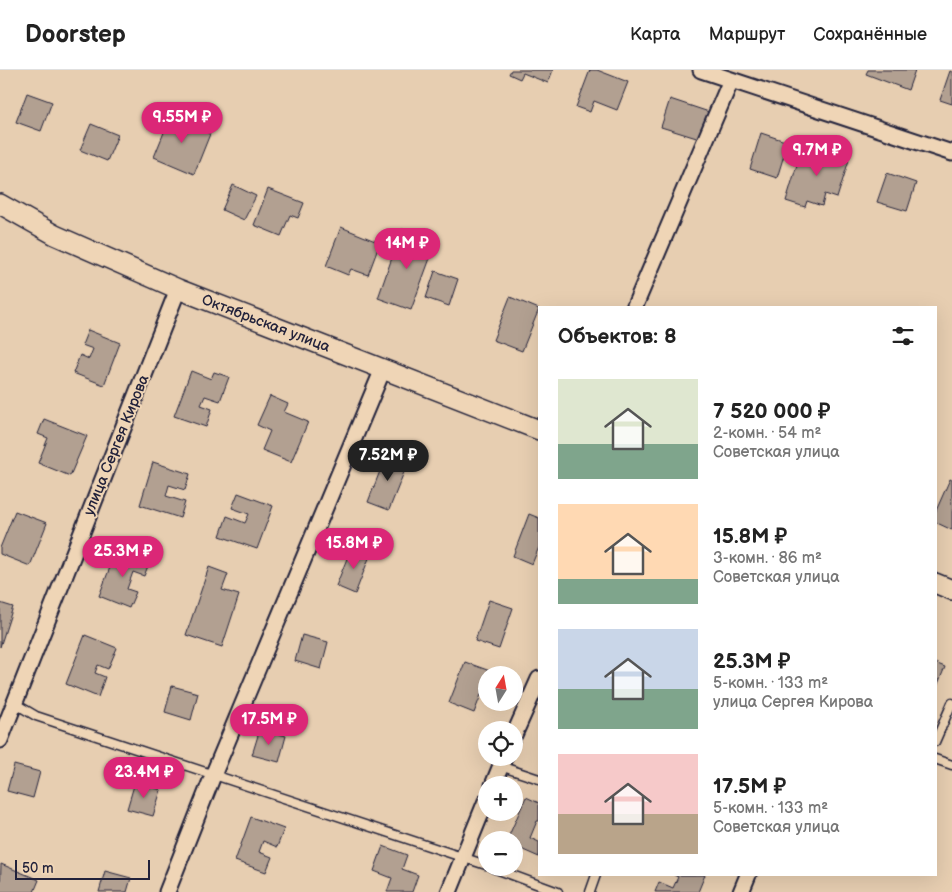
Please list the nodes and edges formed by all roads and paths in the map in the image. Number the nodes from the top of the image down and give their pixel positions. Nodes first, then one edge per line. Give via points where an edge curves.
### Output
1 (701, 70) edge
2 (731, 80) junction
3 (952, 153) edge
4 (0, 204) edge
5 (178, 289) junction
6 (635, 306) edge
7 (383, 369) junction
8 (538, 430) edge
9 (937, 584) edge
10 (952, 590) edge
11 (538, 681) edge
12 (14, 703) junction
13 (952, 703) edge
14 (521, 721) edge
15 (937, 737) edge
16 (0, 740) edge
17 (937, 759) edge
18 (952, 765) edge
19 (511, 766) edge
20 (214, 773) junction
21 (538, 779) edge
22 (478, 821) edge
23 (464, 857) junction
24 (478, 862) edge
25 (515, 876) edge
26 (596, 876) edge
27 (748, 876) edge
28 (167, 892) edge
29 (449, 892) edge
30 (558, 892) edge
31 (590, 892) edge
32 (741, 892) edge

1 - 2 street
2 - 3 street
2 - 6 street
4 - 5 street, Октябрьская улица via 55,234
5 - 7 street, Октябрьская улица
5 - 12 street, улица Сергея Кирова
7 - 8 street, Октябрьская улица
7 - 20 street
9 - 10 street
11 - 14 street
12 - 16 street, улица Сергея Кирова
12 - 20 lane via 36,716
13 - 15 lane
17 - 18 lane
19 - 21 lane
20 - 23 lane
20 - 28 street
22 - 23 street
23 - 24 lane
23 - 29 street
25 - 30 lane
26 - 31 lane
27 - 32 street

